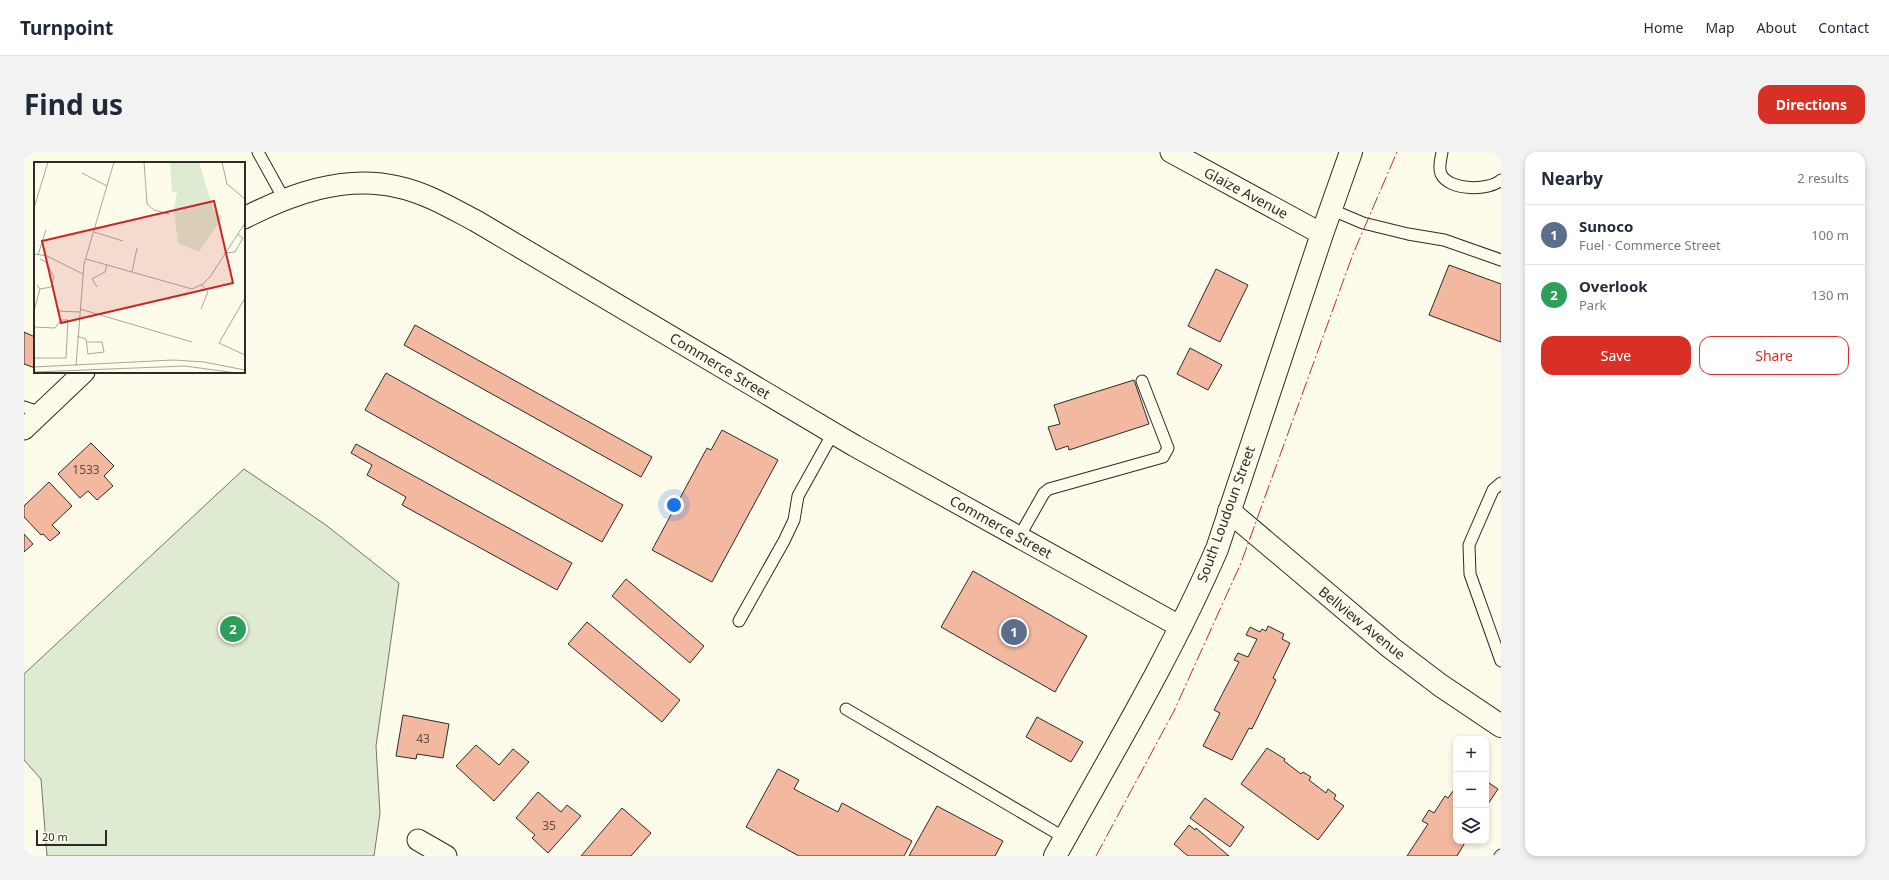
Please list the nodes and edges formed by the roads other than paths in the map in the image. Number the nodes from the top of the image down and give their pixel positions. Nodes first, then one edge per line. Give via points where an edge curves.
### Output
1 (258, 152) edge
2 (1171, 152) edge
3 (1351, 152) edge
4 (1442, 152) edge
5 (1501, 180) edge
6 (284, 199) junction
7 (1330, 209) junction
8 (245, 218) edge
9 (1322, 234) junction
10 (1501, 260) edge
11 (83, 373) edge
12 (1142, 381) dead end
13 (32, 410) edge
14 (24, 429) edge
15 (833, 433) junction
16 (1501, 483) edge
17 (1229, 511) junction
18 (1019, 537) junction
19 (739, 621) dead end
20 (1181, 627) junction
21 (1501, 661) edge
22 (846, 708) dead end
23 (1501, 726) edge
24 (418, 840) dead end
25 (1060, 847) edge
26 (446, 856) edge

1 - 6 lane
2 - 9 street, Glaize Avenue
3 - 7 street, South Loudoun Street
4 - 5 lane via 1441,174 1454,184 1474,188
6 - 8 street, Commerce Street
6 - 15 street, Commerce Street via 337,185 373,183 399,187 436,200 476,221
7 - 9 street, South Loudoun Street
7 - 10 lane via 1363,223 1444,240
9 - 17 street, South Loudoun Street
11 - 13 street
12 - 18 lane via 1168,448 1165,455 1048,489
13 - 14 street
15 - 18 street, Commerce Street
15 - 19 lane via 798,496 794,520 784,541
16 - 21 lane via 1493,490 1469,545 1470,574
17 - 20 street, South Loudoun Street via 1217,549
17 - 23 street, Bellview Avenue via 1390,646 1440,685
18 - 20 street, Commerce Street
20 - 25 street, South Loudoun Street
22 - 25 lane
24 - 26 street

